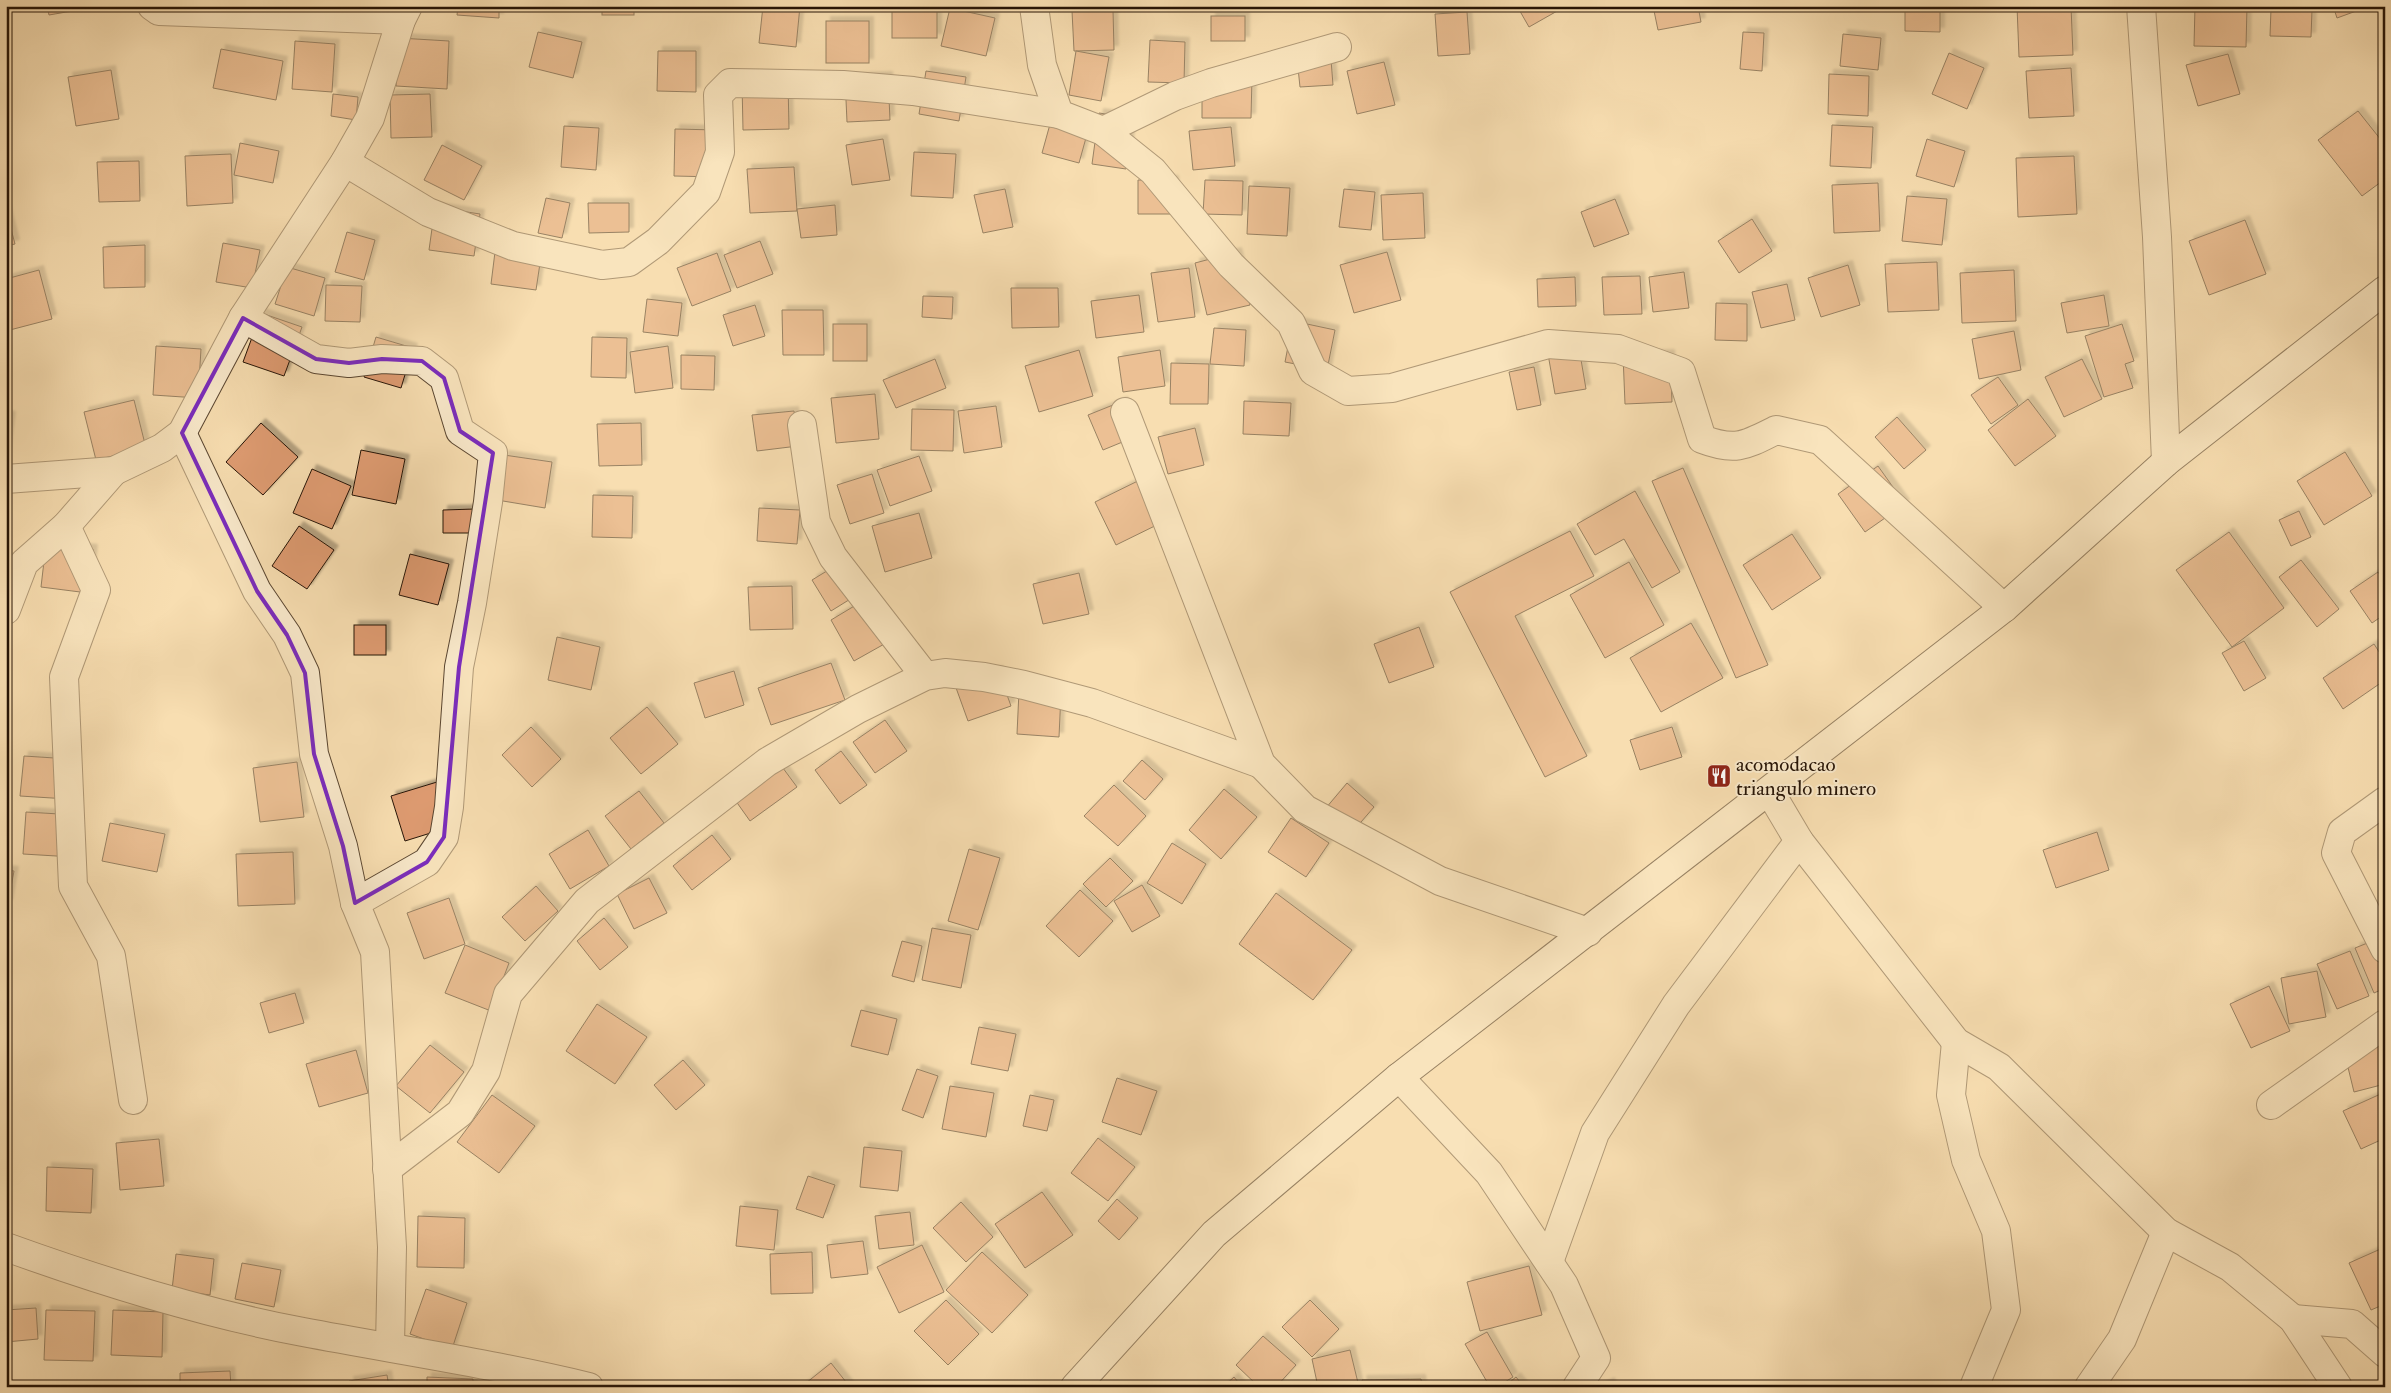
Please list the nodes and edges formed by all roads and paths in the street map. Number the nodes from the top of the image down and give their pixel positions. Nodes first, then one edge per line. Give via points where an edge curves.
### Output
1 (152, 6) edge
2 (1034, 6) edge
3 (2142, 6) edge
4 (405, 13) edge
5 (1337, 47) dead end
6 (1059, 114) junction
7 (1102, 131) junction
8 (345, 162) junction
9 (2385, 290) edge
10 (243, 318) junction
11 (1125, 412) dead end
12 (802, 425) dead end
13 (182, 433) junction
14 (2166, 462) junction
15 (114, 471) junction
16 (6, 479) edge
17 (66, 526) junction
18 (2004, 608) junction
19 (6, 610) edge
20 (925, 676) junction
21 (1261, 764) junction
22 (1770, 792) junction
23 (2385, 801) edge
24 (1799, 841) junction
25 (355, 903) junction
26 (1588, 932) junction
27 (2385, 949) edge
28 (2385, 1024) edge
29 (1956, 1042) junction
30 (1399, 1077) junction
31 (133, 1100) dead end
32 (2271, 1105) dead end
33 (387, 1169) junction
34 (2166, 1232) junction
35 (6, 1247) edge
36 (1549, 1262) junction
37 (2293, 1320) junction
38 (390, 1346) junction
39 (2385, 1353) edge
40 (589, 1387) edge
41 (1075, 1387) edge
42 (1577, 1387) edge
43 (1974, 1387) edge
44 (2089, 1387) edge
45 (2338, 1387) edge

1 - 4 street via 159,11
2 - 6 street via 1042,66
3 - 14 street
4 - 8 street via 370,118
5 - 7 street via 1211,83 1175,96
6 - 7 street
6 - 8 street via 913,91 843,85 730,83 718,95 720,152 706,192 658,241 629,262 602,265 505,242 428,212
7 - 18 street via 1153,171 1231,265 1291,323 1313,371 1348,391 1392,388 1548,344 1618,349 1681,372 1702,439 1723,447 1748,444 1776,430 1820,440
8 - 10 street
9 - 14 street
10 - 13 street
10 - 25 street via 316,359 349,363 382,359 422,361 444,378 460,431 493,453 475,584 458,667 444,837 426,862
11 - 21 street
12 - 20 street via 816,522 833,557
13 - 15 street via 162,448
13 - 25 street via 257,591 287,635 305,673 314,754 343,846
14 - 18 street
15 - 16 street
15 - 17 street
17 - 19 street via 24,563
17 - 31 street via 96,590 64,677 73,886 112,956
18 - 22 street
20 - 21 street via 945,673 1024,685 1092,703
20 - 33 street via 858,709 767,762 587,901 508,994 486,1071 460,1113
21 - 26 street via 1305,809 1440,881
22 - 24 street
22 - 26 street
23 - 27 street via 2342,832 2336,853
24 - 29 street
24 - 36 street via 1676,1005 1595,1133
25 - 33 street via 375,952
26 - 30 street
28 - 32 street
29 - 34 street via 2000,1068
29 - 43 street via 1951,1095 1966,1160 1996,1231 2006,1310
30 - 36 street via 1488,1172
30 - 41 street via 1214,1234
33 - 38 street via 392,1247
34 - 37 street via 2230,1267
34 - 44 street via 2122,1339
35 - 38 street via 86,1276 202,1308 302,1332
36 - 42 street via 1564,1285 1596,1358
37 - 39 street via 2352,1324
37 - 45 street
38 - 40 street

